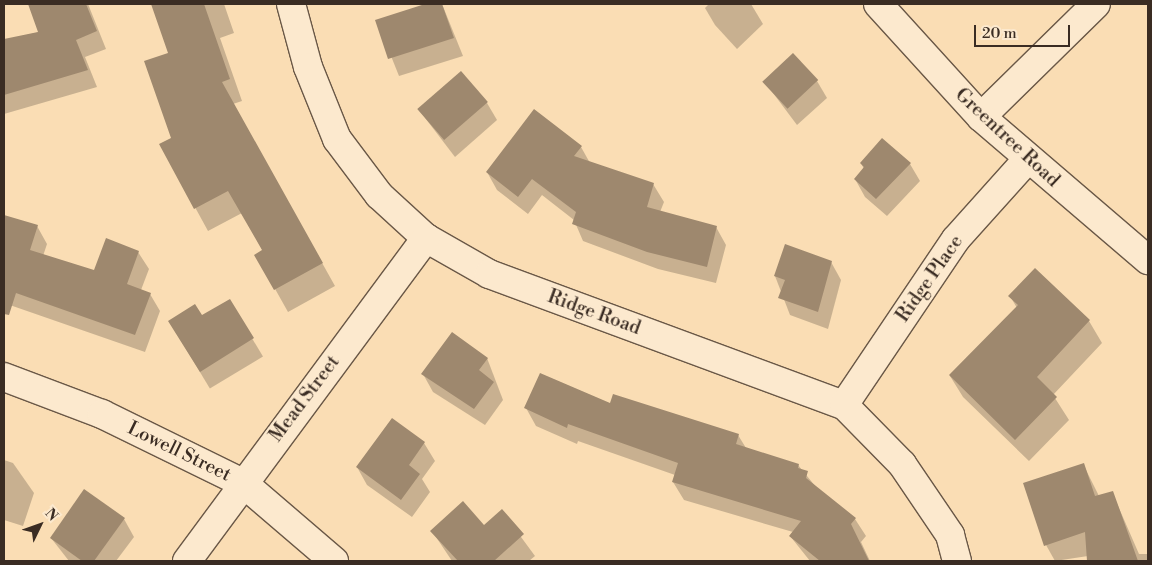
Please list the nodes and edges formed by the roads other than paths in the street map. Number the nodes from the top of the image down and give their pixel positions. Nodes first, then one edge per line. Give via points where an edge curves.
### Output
1 (291, 4) edge
2 (878, 4) edge
3 (1096, 4) edge
4 (981, 117) junction
5 (1027, 160) junction
6 (426, 238) junction
7 (1148, 260) edge
8 (4, 377) edge
9 (844, 406) junction
10 (243, 482) junction
11 (186, 561) edge
12 (334, 561) edge
13 (958, 561) edge

1 - 6 street, Ridge Road via 308,67 337,139 379,195
2 - 4 street, Greentree Road
3 - 4 street
4 - 5 street, Greentree Road
5 - 7 street, Greentree Road
5 - 9 street, Ridge Place via 956,239
6 - 9 street, Ridge Road via 488,274
6 - 10 street, Mead Street
8 - 10 street, Lowell Street via 102,414
9 - 13 street, Ridge Road via 902,464 950,535
10 - 11 street, Mead Street
10 - 12 street, Lowell Street

